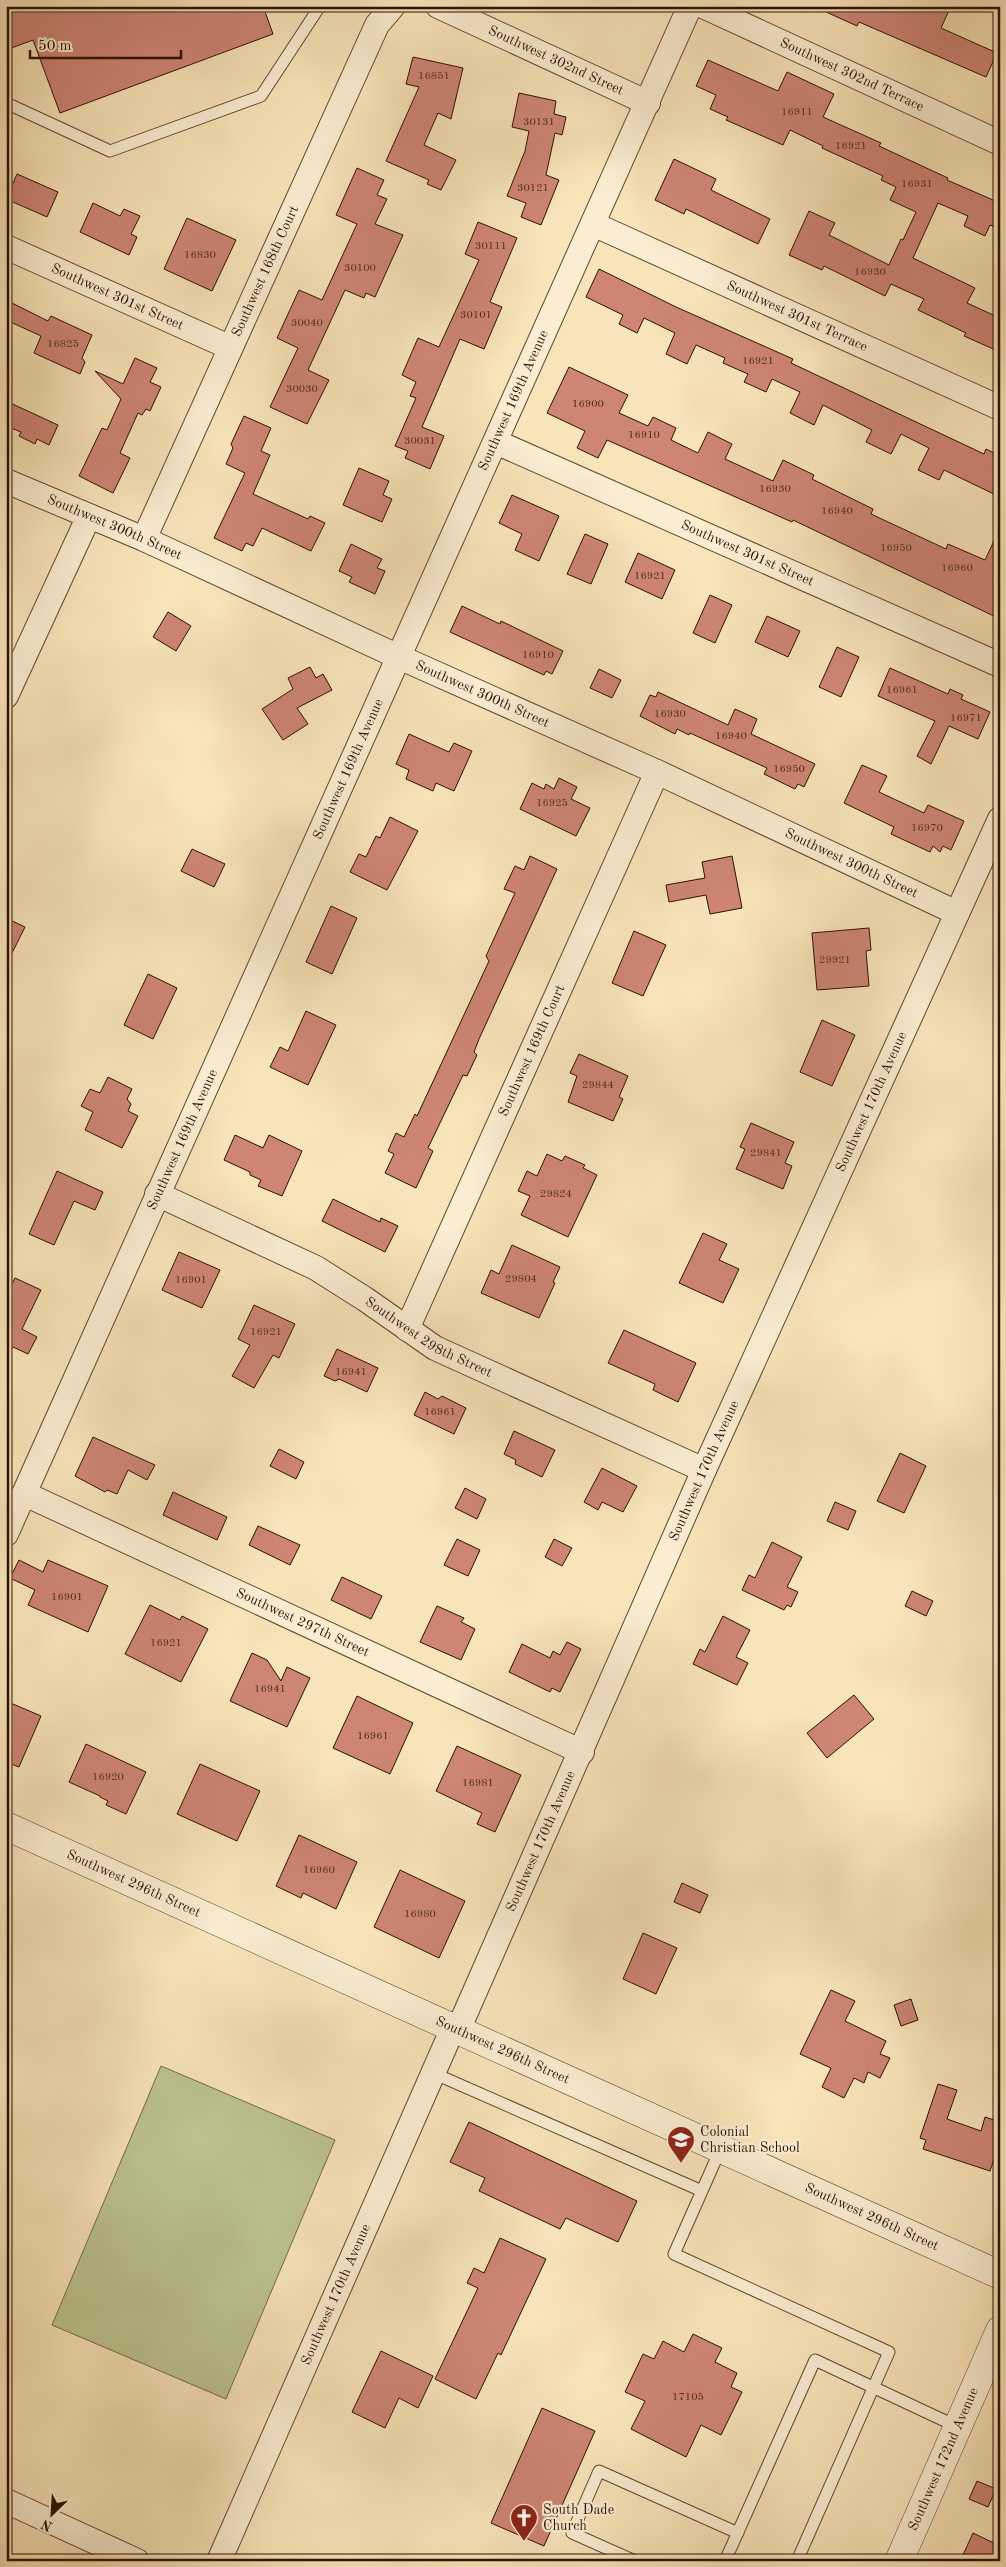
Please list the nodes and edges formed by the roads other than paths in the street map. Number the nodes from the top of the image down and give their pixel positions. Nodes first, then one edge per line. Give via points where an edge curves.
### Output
1 (320, 6) edge
2 (393, 6) edge
3 (438, 6) edge
4 (690, 6) edge
5 (702, 6) edge
6 (6, 103) edge
7 (648, 104) junction
8 (1000, 143) edge
9 (593, 224) junction
10 (6, 247) edge
11 (229, 347) junction
12 (1000, 408) edge
13 (496, 442) junction
14 (6, 481) edge
15 (88, 518) junction
16 (144, 539) junction
17 (399, 657) junction
18 (1000, 665) edge
19 (6, 696) edge
20 (657, 772) junction
21 (1000, 819) edge
22 (957, 913) junction
23 (157, 1194) junction
24 (407, 1329) junction
25 (704, 1470) junction
26 (24, 1494) junction
27 (6, 1534) edge
28 (582, 1752) junction
29 (6, 1826) edge
30 (455, 2029) junction
31 (433, 2073) junction
32 (721, 2148) junction
33 (702, 2191) junction
34 (1000, 2275) edge
35 (1000, 2330) edge
36 (873, 2387) junction
37 (958, 2427) junction
38 (6, 2501) edge
39 (738, 2533) junction
40 (137, 2561) edge
41 (219, 2561) edge
42 (635, 2561) edge
43 (725, 2561) edge
44 (797, 2561) edge
45 (899, 2561) edge

1 - 6 lane via 261,96 110,151
2 - 11 street, Southwest 168th Court via 377,25
3 - 7 street, Southwest 302nd Street
4 - 7 street, Southwest 169th Avenue
5 - 8 street, Southwest 302nd Terrace
7 - 9 street, Southwest 169th Avenue
9 - 12 street, Southwest 301st Terrace
9 - 13 street, Southwest 169th Avenue
10 - 11 street, Southwest 301st Street
11 - 16 street, Southwest 168th Court
13 - 17 street, Southwest 169th Avenue
13 - 18 street, Southwest 301st Street
14 - 15 street, Southwest 300th Street
15 - 16 street, Southwest 300th Street
15 - 19 street
16 - 17 street, Southwest 300th Street
17 - 20 street, Southwest 300th Street
17 - 23 street, Southwest 169th Avenue
20 - 22 street, Southwest 300th Street
20 - 24 street, Southwest 169th Court
21 - 22 street, Southwest 170th Avenue
22 - 25 street, Southwest 170th Avenue
23 - 24 street, Southwest 298th Street via 316,1268
23 - 26 street, Southwest 169th Avenue
24 - 25 street, Southwest 298th Street via 435,1348
25 - 28 street, Southwest 170th Avenue
26 - 27 street, Southwest 169th Avenue
26 - 28 street, Southwest 297th Street
28 - 30 street, Southwest 170th Avenue
29 - 30 street, Southwest 296th Street
30 - 31 street, Southwest 170th Avenue
30 - 32 street, Southwest 296th Street
31 - 33 lane
31 - 41 street, Southwest 170th Avenue
32 - 33 lane
32 - 34 street, Southwest 296th Street
33 - 36 lane via 674,2254 889,2352
35 - 37 street, Southwest 172nd Avenue
36 - 37 lane
36 - 39 lane via 815,2360
36 - 44 lane
37 - 45 street, Southwest 172nd Avenue
38 - 40 street
39 - 42 lane via 599,2471 572,2533
39 - 43 lane

